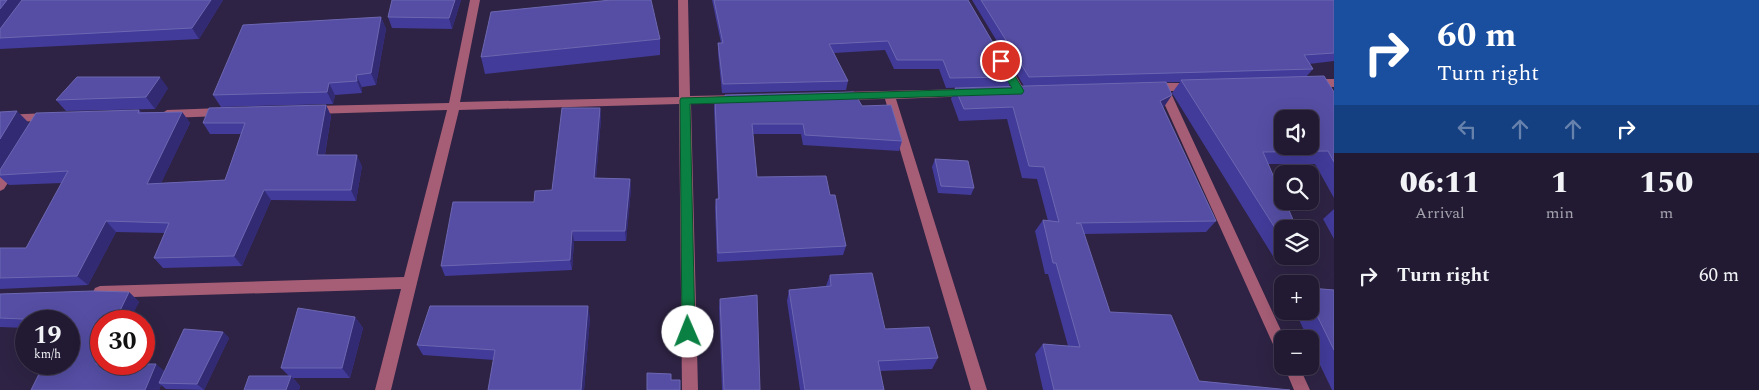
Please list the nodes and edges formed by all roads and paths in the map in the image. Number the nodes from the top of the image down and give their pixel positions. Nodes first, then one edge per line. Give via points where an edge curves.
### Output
1 (475, 0) edge
2 (683, 0) edge
3 (1000, 58) edge
4 (1334, 83) edge
5 (1296, 84) edge
6 (1200, 86) edge
7 (1162, 87) junction
8 (1143, 88) edge
9 (1019, 91) edge
10 (979, 92) edge
11 (889, 95) junction
12 (831, 96) edge
13 (753, 98) edge
14 (685, 100) junction
15 (454, 106) junction
16 (297, 110) edge
17 (238, 112) edge
18 (160, 114) edge
19 (61, 116) edge
20 (42, 117) junction
21 (0, 118) edge
22 (32, 132) edge
23 (18, 156) edge
24 (0, 186) edge
25 (410, 283) junction
26 (88, 293) edge
27 (1274, 331) edge
28 (1295, 375) edge
29 (383, 390) edge
30 (690, 390) edge
31 (979, 390) edge
32 (1302, 390) edge

1 - 15 street
2 - 14 street
3 - 9 street
4 - 5 street
6 - 7 street
7 - 8 street
7 - 27 street
10 - 11 street
11 - 12 street
11 - 31 street
13 - 14 street
14 - 15 street
14 - 30 street
15 - 16 street
15 - 25 street
17 - 18 street
19 - 20 street
20 - 21 street
20 - 22 street
23 - 24 street
25 - 26 street
25 - 29 street
28 - 32 street

